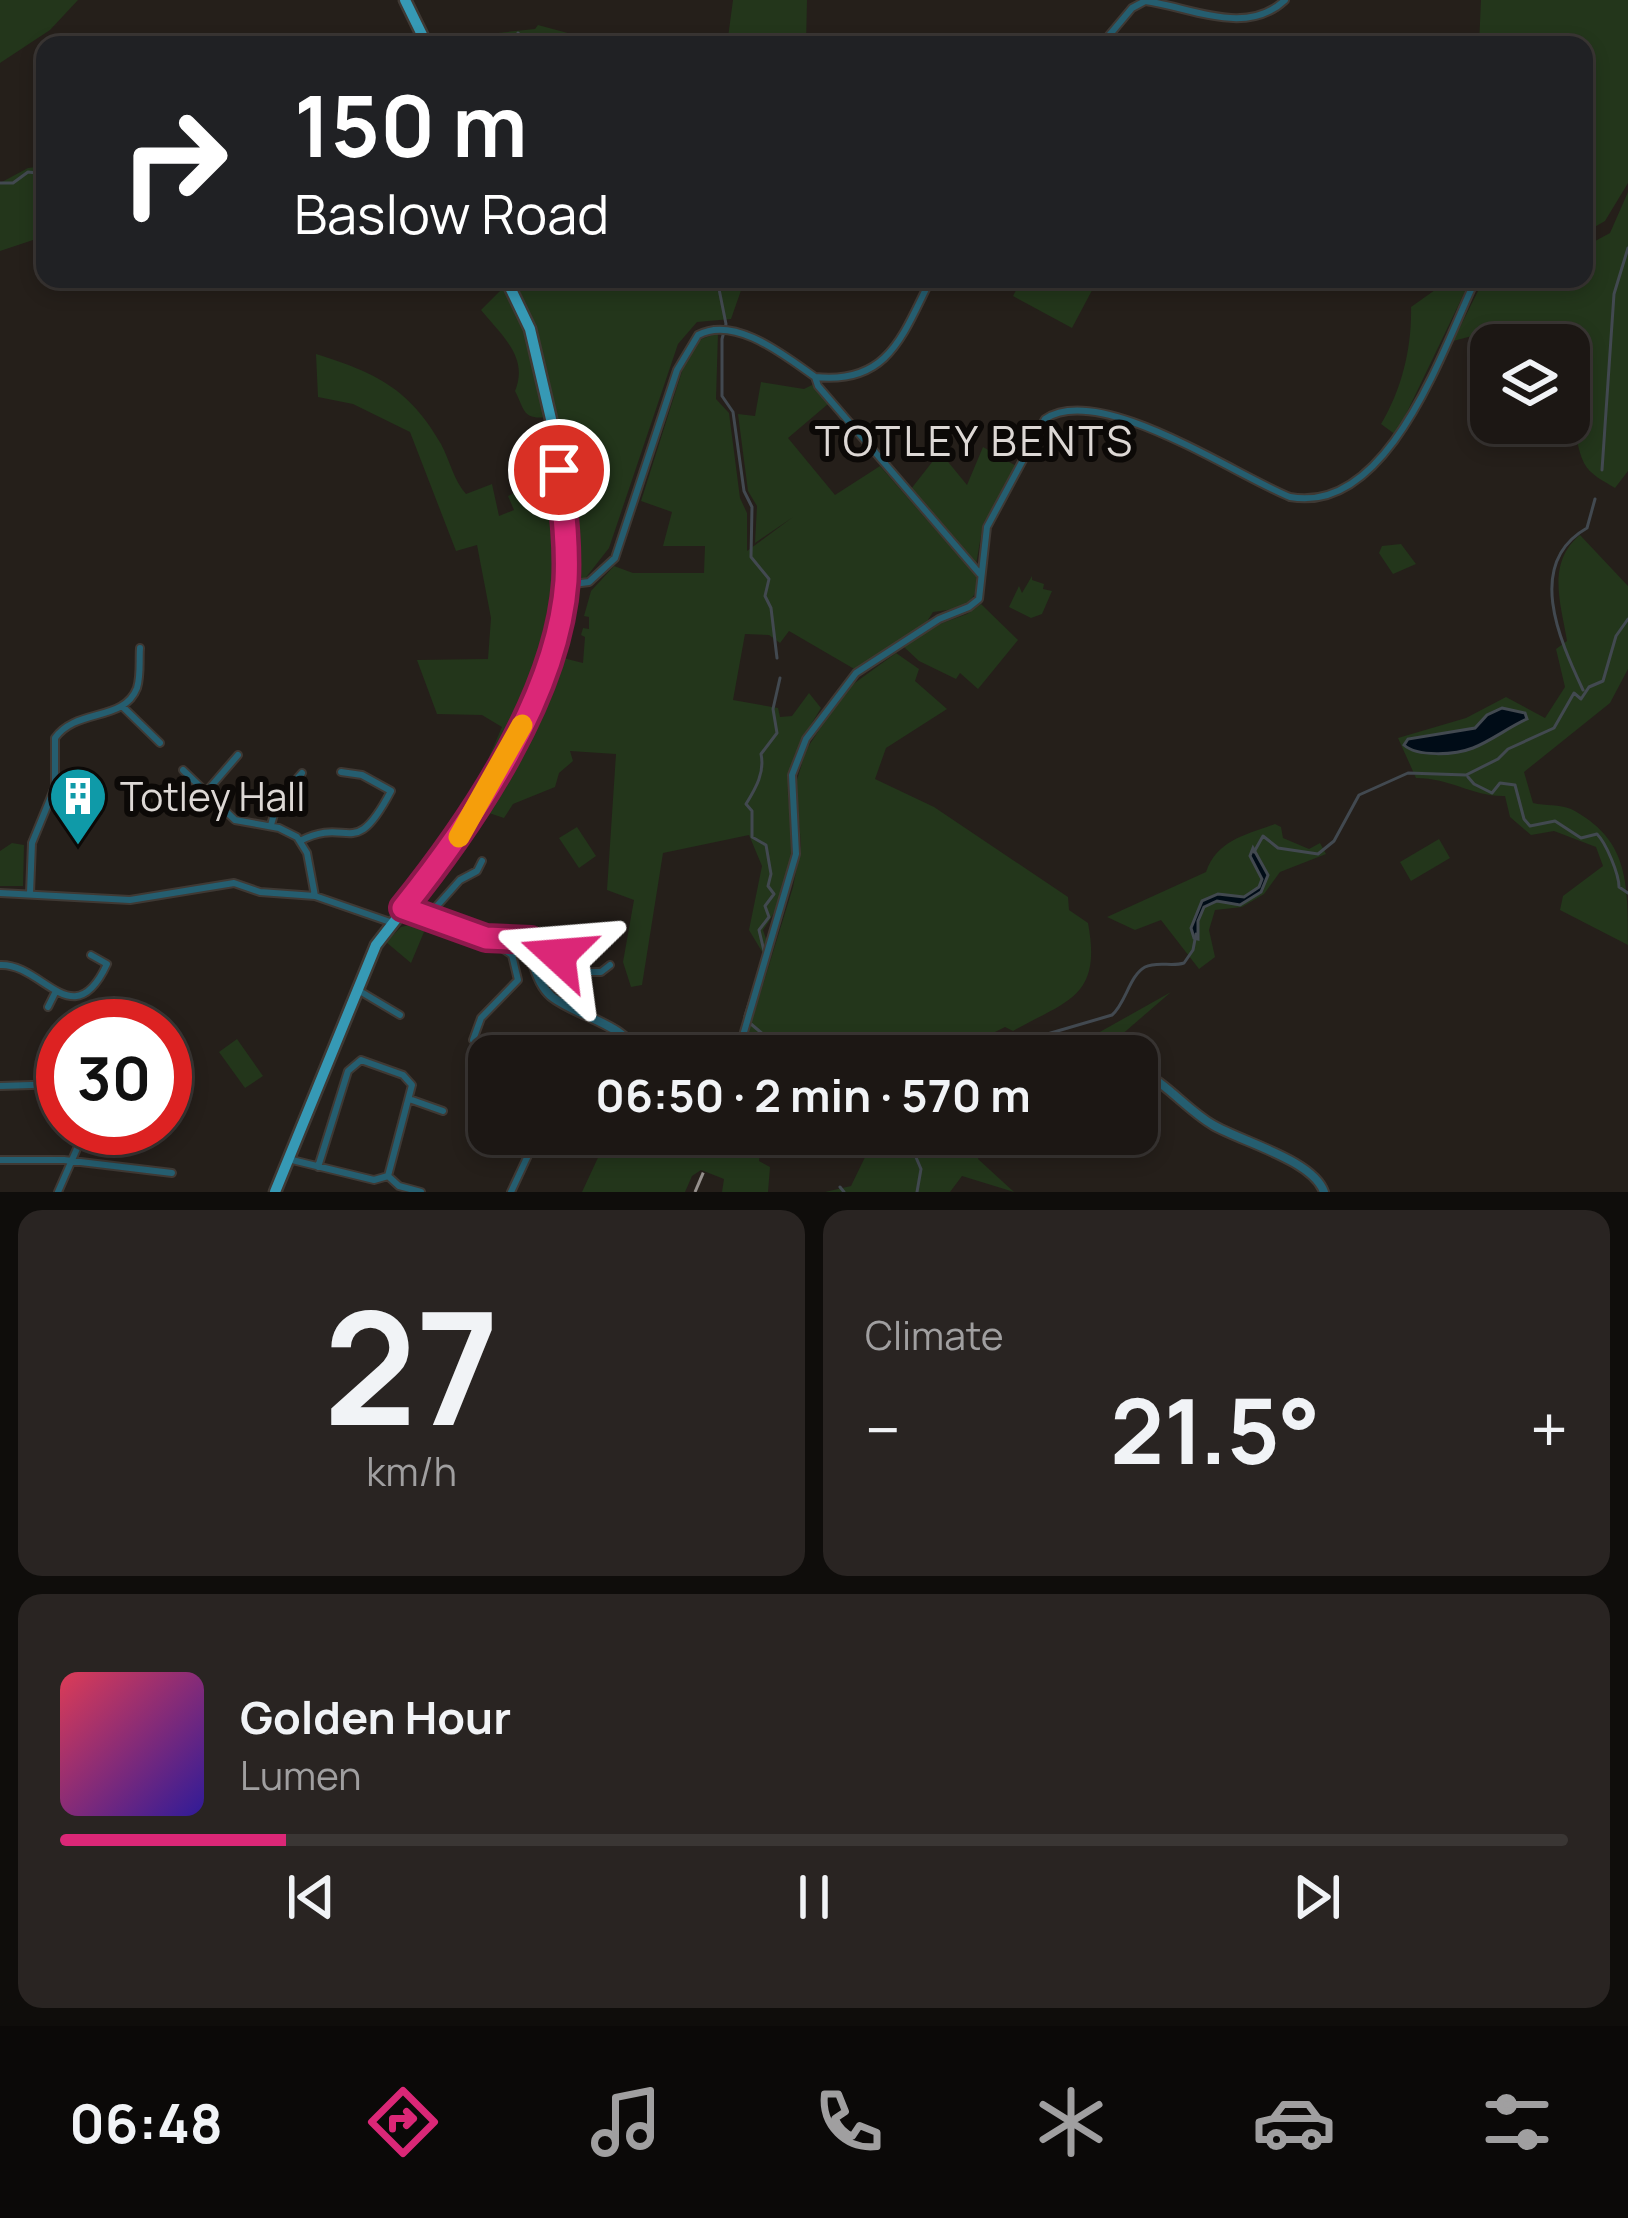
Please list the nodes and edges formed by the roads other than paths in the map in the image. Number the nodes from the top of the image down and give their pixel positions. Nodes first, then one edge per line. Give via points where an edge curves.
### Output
1 (405, 0) edge
2 (1285, 0) edge
3 (423, 36) edge
4 (1109, 36) edge
5 (510, 288) edge
6 (926, 288) edge
7 (1472, 288) edge
8 (815, 376) junction
9 (980, 574) junction
10 (566, 585) junction
11 (140, 647) dead end
12 (123, 707) junction
13 (160, 743) dead end
14 (238, 755) dead end
15 (184, 770) dead end
16 (341, 772) dead end
17 (302, 773) dead end
18 (55, 787) junction
19 (91, 790) dead end
20 (206, 790) junction
21 (270, 827) junction
22 (300, 841) junction
23 (482, 861) dead end
24 (0, 893) edge
25 (30, 893) junction
26 (315, 896) junction
27 (403, 908) junction
28 (428, 916) junction
29 (391, 922) junction
30 (486, 938) junction
31 (519, 940) junction
32 (91, 955) dead end
33 (0, 965) edge
34 (610, 965) dead end
35 (358, 990) junction
36 (55, 993) junction
37 (52, 999) edge
38 (400, 1015) dead end
39 (475, 1035) edge
40 (621, 1035) edge
41 (743, 1035) edge
42 (1158, 1082) edge
43 (36, 1085) edge
44 (0, 1086) edge
45 (411, 1099) junction
46 (442, 1111) dead end
47 (74, 1155) edge
48 (528, 1155) edge
49 (288, 1159) junction
50 (0, 1160) edge
51 (70, 1163) junction
52 (318, 1167) junction
53 (172, 1173) dead end
54 (388, 1176) junction
55 (58, 1192) edge
56 (275, 1192) edge
57 (421, 1192) edge
58 (511, 1192) edge
59 (1324, 1192) edge

1 - 3 main road
2 - 4 street via 1240,19 1144,1
5 - 10 main road via 530,329 551,419
6 - 8 street via 879,365
7 - 9 street via 1398,438 1337,492 1290,496 1128,420 1055,413 992,516
8 - 9 street
8 - 10 street via 726,330 698,335 677,370 615,558 589,582
9 - 41 street via 982,593 973,605 856,673 801,748 791,791 796,854
10 - 27 main road via 523,724 466,827
11 - 12 street via 139,682
12 - 13 street
12 - 18 street via 81,716 60,731
14 - 20 street
15 - 20 street
16 - 22 street via 391,791 375,821 359,832
17 - 21 street via 278,800
18 - 19 street
18 - 25 street via 32,843
20 - 21 street via 235,820
21 - 22 street
22 - 26 street
23 - 28 street
24 - 25 street
25 - 26 street via 130,901 234,883
26 - 29 street
27 - 28 street
27 - 29 main road
28 - 30 street
29 - 35 main road
30 - 31 street
30 - 39 street via 512,955 518,980
31 - 34 street via 590,972
31 - 40 street via 545,990
32 - 36 street via 106,964 98,981 75,995
33 - 36 street via 22,968
35 - 38 street
35 - 49 main road
36 - 37 street
42 - 59 street via 1208,1122 1312,1174
43 - 44 street
45 - 46 street
45 - 52 street via 403,1075 355,1062
45 - 54 street
47 - 51 street
48 - 58 street
49 - 52 street
49 - 56 main road
50 - 51 street
51 - 53 street
51 - 55 street
52 - 54 street
54 - 57 street

